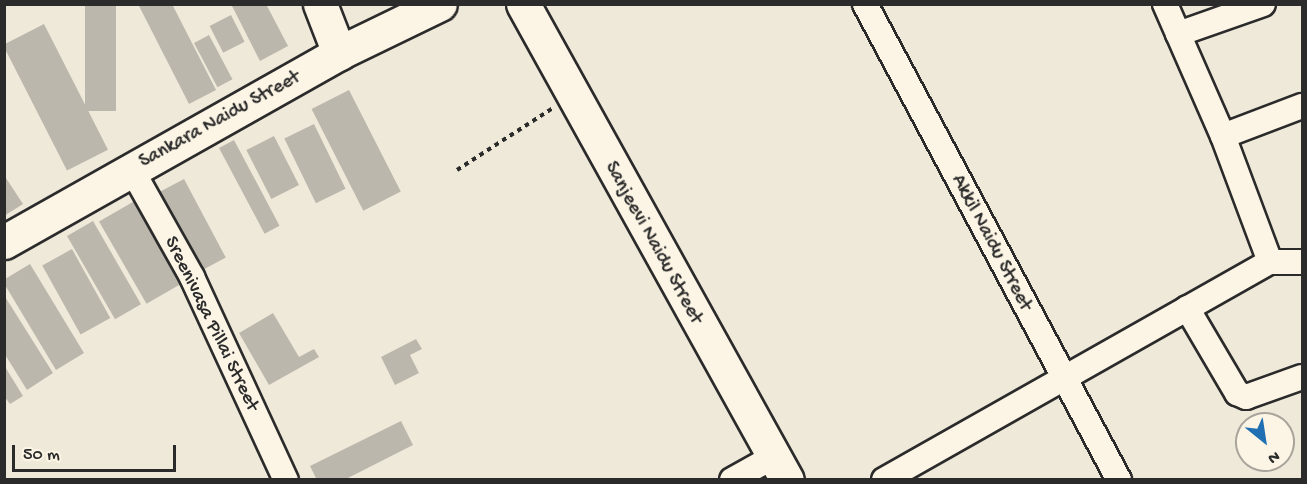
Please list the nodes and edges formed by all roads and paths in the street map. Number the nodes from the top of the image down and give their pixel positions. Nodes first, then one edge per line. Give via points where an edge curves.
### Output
1 (320, 4) edge
2 (440, 4) edge
3 (523, 4) edge
4 (865, 4) edge
5 (1165, 4) edge
6 (1263, 4) edge
7 (1178, 34) junction
8 (339, 53) junction
9 (571, 96) junction
10 (1302, 106) edge
11 (1223, 136) junction
12 (132, 170) junction
13 (457, 170) dead end
14 (4, 242) edge
15 (1300, 260) edge
16 (1270, 262) junction
17 (1187, 308) junction
18 (1302, 377) edge
19 (1063, 379) junction
20 (780, 468) edge
21 (286, 480) edge
22 (732, 480) edge
23 (884, 480) edge
24 (1119, 480) edge

1 - 8 main road
2 - 8 main road, Sankara Naidu Street
3 - 9 main road, Sanjeevi Naidu Street
4 - 19 street, Akkil Naidu Street
5 - 7 street
6 - 7 street
7 - 11 street
8 - 12 main road, Sankara Naidu Street
9 - 13 path
9 - 20 main road, Sanjeevi Naidu Street
10 - 11 street
11 - 16 street
12 - 14 main road, Sankara Naidu Street
12 - 21 street, Sreenivasa Pillai Street via 192,277
15 - 16 street
16 - 17 street
17 - 18 street via 1237,393 1246,397
17 - 19 street
19 - 23 street
19 - 24 street, Akkil Naidu Street
20 - 22 street

